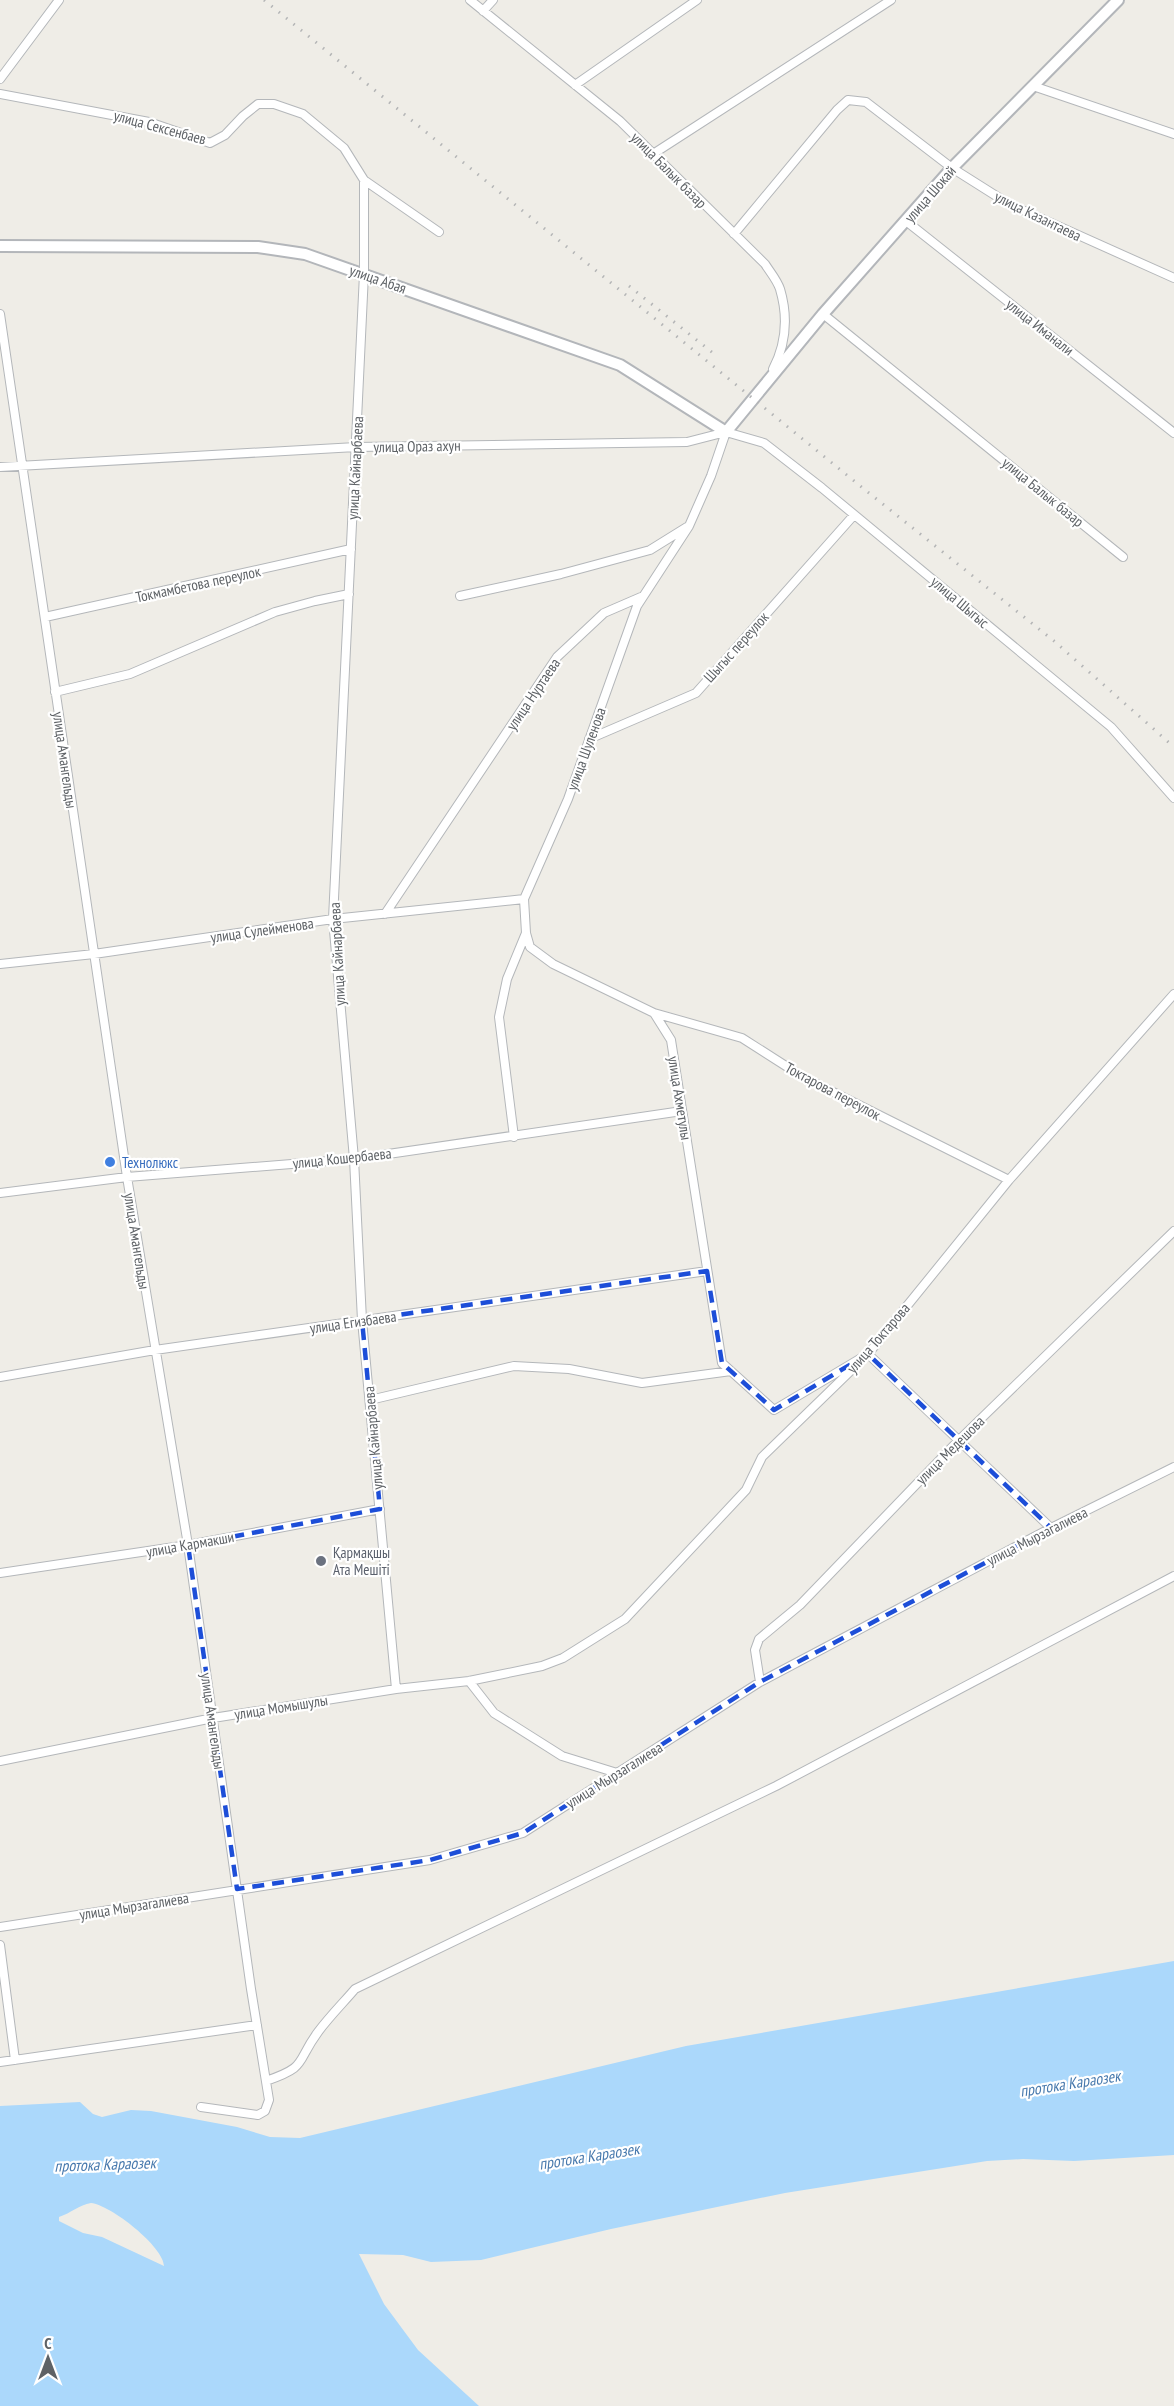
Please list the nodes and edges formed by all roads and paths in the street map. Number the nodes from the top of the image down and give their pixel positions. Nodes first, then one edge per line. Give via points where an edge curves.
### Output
1 (59, 0) edge
2 (470, 0) edge
3 (493, 0) edge
4 (697, 0) edge
5 (891, 0) edge
6 (1118, 0) edge
7 (483, 10) junction
8 (0, 79) edge
9 (575, 85) junction
10 (1033, 86) junction
11 (0, 94) edge
12 (1172, 131) edge
13 (653, 154) junction
14 (952, 168) junction
15 (364, 180) junction
16 (906, 221) junction
17 (439, 232) dead end
18 (734, 234) junction
19 (0, 246) edge
20 (364, 274) junction
21 (1174, 278) edge
22 (0, 314) edge
23 (823, 314) junction
24 (766, 384) junction
25 (726, 432) junction
26 (1174, 433) edge
27 (356, 447) junction
28 (22, 466) junction
29 (0, 467) edge
30 (854, 515) junction
31 (689, 526) junction
32 (351, 549) junction
33 (1123, 557) dead end
34 (349, 594) junction
35 (460, 596) dead end
36 (643, 597) junction
37 (45, 617) junction
38 (56, 692) junction
39 (589, 739) junction
40 (1174, 798) edge
41 (524, 899) junction
42 (385, 914) junction
43 (333, 919) junction
44 (525, 933) junction
45 (94, 954) junction
46 (0, 964) edge
47 (1174, 994) edge
48 (654, 1013) junction
49 (682, 1111) junction
50 (514, 1137) junction
51 (354, 1159) junction
52 (127, 1177) junction
53 (1009, 1180) junction
54 (0, 1193) edge
55 (1174, 1231) edge
56 (707, 1271) junction
57 (362, 1320) junction
58 (155, 1350) junction
59 (868, 1354) junction
60 (731, 1371) junction
61 (0, 1377) edge
62 (370, 1400) junction
63 (958, 1441) junction
64 (1174, 1467) edge
65 (380, 1509) junction
66 (1051, 1528) junction
67 (188, 1545) junction
68 (0, 1573) edge
69 (1174, 1576) edge
70 (563, 1658) joint
71 (469, 1681) junction
72 (760, 1682) junction
73 (396, 1689) junction
74 (213, 1718) junction
75 (0, 1761) edge
76 (617, 1773) junction
77 (237, 1889) junction
78 (0, 1928) edge
79 (0, 1945) edge
80 (257, 2025) junction
81 (15, 2060) junction
82 (0, 2062) edge
83 (266, 2081) junction
84 (201, 2107) dead end

1 - 8 street
2 - 7 street, улица Балык базар
3 - 7 street
4 - 9 street
5 - 13 street
6 - 10 street, улица Шокай
7 - 9 street, улица Балык базар
9 - 13 street, улица Балык базар
10 - 12 street
10 - 14 street, улица Шокай
11 - 15 street, улица Сексенбаев via 149,122 210,143 225,135 258,104 274,104 303,114 324,130 344,148
13 - 18 street, улица Балык базар
14 - 16 street, улица Шокай
14 - 18 street, улица Казантаева via 874,106 848,100
14 - 21 street, улица Казантаева via 1009,204
15 - 17 street, улица Сексенбаев
15 - 20 street, улица Кайнарбаева
16 - 23 street, улица Шокай
16 - 26 street, улица Иманали
18 - 24 street, улица Балык базар via 765,264 780,287 786,328 780,355
19 - 20 street, улица Абая via 258,247 305,254
20 - 25 street, улица Абая via 620,365
20 - 27 street, улица Кайнарбаева
22 - 28 street, улица Амангельды
23 - 24 street, улица Шокай
23 - 33 street, улица Балык базар
24 - 25 street, улица Шокай
25 - 27 street, улица Ораз ахун via 687,442
25 - 30 street, улица Шыгыс via 764,443
25 - 31 street
27 - 28 street, улица Ораз ахун
27 - 32 street, улица Кайнарбаева
28 - 29 street, улица Ораз ахун
28 - 37 street, улица Амангельды
30 - 39 street, Шыгыс переулок via 696,693
30 - 40 street, улица Шыгыс via 1111,728
31 - 35 street via 650,550
31 - 36 street
32 - 34 street, улица Кайнарбаева
32 - 37 street, Токмамбетова переулок
34 - 38 street via 275,612 130,674
34 - 43 street, улица Кайнарбаева
36 - 39 street, улица Шуленова
36 - 42 street, улица Нуртаева via 604,613 557,657
37 - 38 street, улица Амангельды
38 - 45 street, улица Амангельды
39 - 41 street, улица Шуленова via 568,799
41 - 42 street, улица Сулейменова
41 - 44 street
42 - 43 street, улица Сулейменова
43 - 45 street, улица Сулейменова
43 - 51 street, улица Кайнарбаева
44 - 48 street via 530,947 552,964
44 - 50 street via 507,979 499,1017
45 - 46 street, улица Сулейменова
45 - 52 street, улица Амангельды
47 - 53 street, улица Токтарова
48 - 49 street, улица Ахметулы via 671,1040
48 - 53 street, Токтарова переулок via 742,1038 803,1077
49 - 50 street, улица Кошербаева
49 - 56 street, улица Ахметулы
50 - 51 street, улица Кошербаева
51 - 52 street, улица Кошербаева
51 - 57 street, улица Кайнарбаева
52 - 54 street, улица Кошербаева
52 - 58 street, улица Амангельды
53 - 59 street, улица Токтарова
55 - 63 street, улица Медешова
56 - 57 street, улица Егизбаева
56 - 60 street, улица Ахметулы via 722,1363
57 - 58 street, улица Егизбаева
57 - 62 street, улица Кайнарбаева
58 - 61 street, улица Егизбаева
58 - 67 street, улица Амангельды
59 - 60 street, улица Ахметулы via 774,1410
59 - 63 street
59 - 70 street, улица Токтарова via 762,1457 746,1490 625,1618
60 - 62 street via 642,1383 569,1369 514,1366
62 - 65 street, улица Кайнарбаева
63 - 66 street
63 - 72 street, улица Медешова via 800,1605 759,1639 754,1650
64 - 66 street, улица Мырзагалиева
65 - 67 street, улица Кармакши
65 - 73 street, улица Кайнарбаева
66 - 72 street, улица Мырзагалиева
67 - 68 street, улица Кармакши
67 - 74 street, улица Амангельды
69 - 83 street via 777,1786 355,1989 317,2032 300,2064
70 - 71 street, улица Момышулы
71 - 73 street, улица Момышулы
71 - 76 street via 494,1713 562,1756
72 - 76 street, улица Мырзагалиева
73 - 74 street, улица Момышулы
74 - 75 street, улица Момышулы
74 - 77 street, улица Амангельды
76 - 77 street, улица Мырзагалиева via 523,1833 430,1860
77 - 78 street, улица Мырзагалиева
77 - 80 street, улица Амангельды
79 - 81 street
80 - 81 street
80 - 83 street, улица Амангельды
81 - 82 street
83 - 84 street, улица Амангельды via 269,2100 265,2111 258,2115

